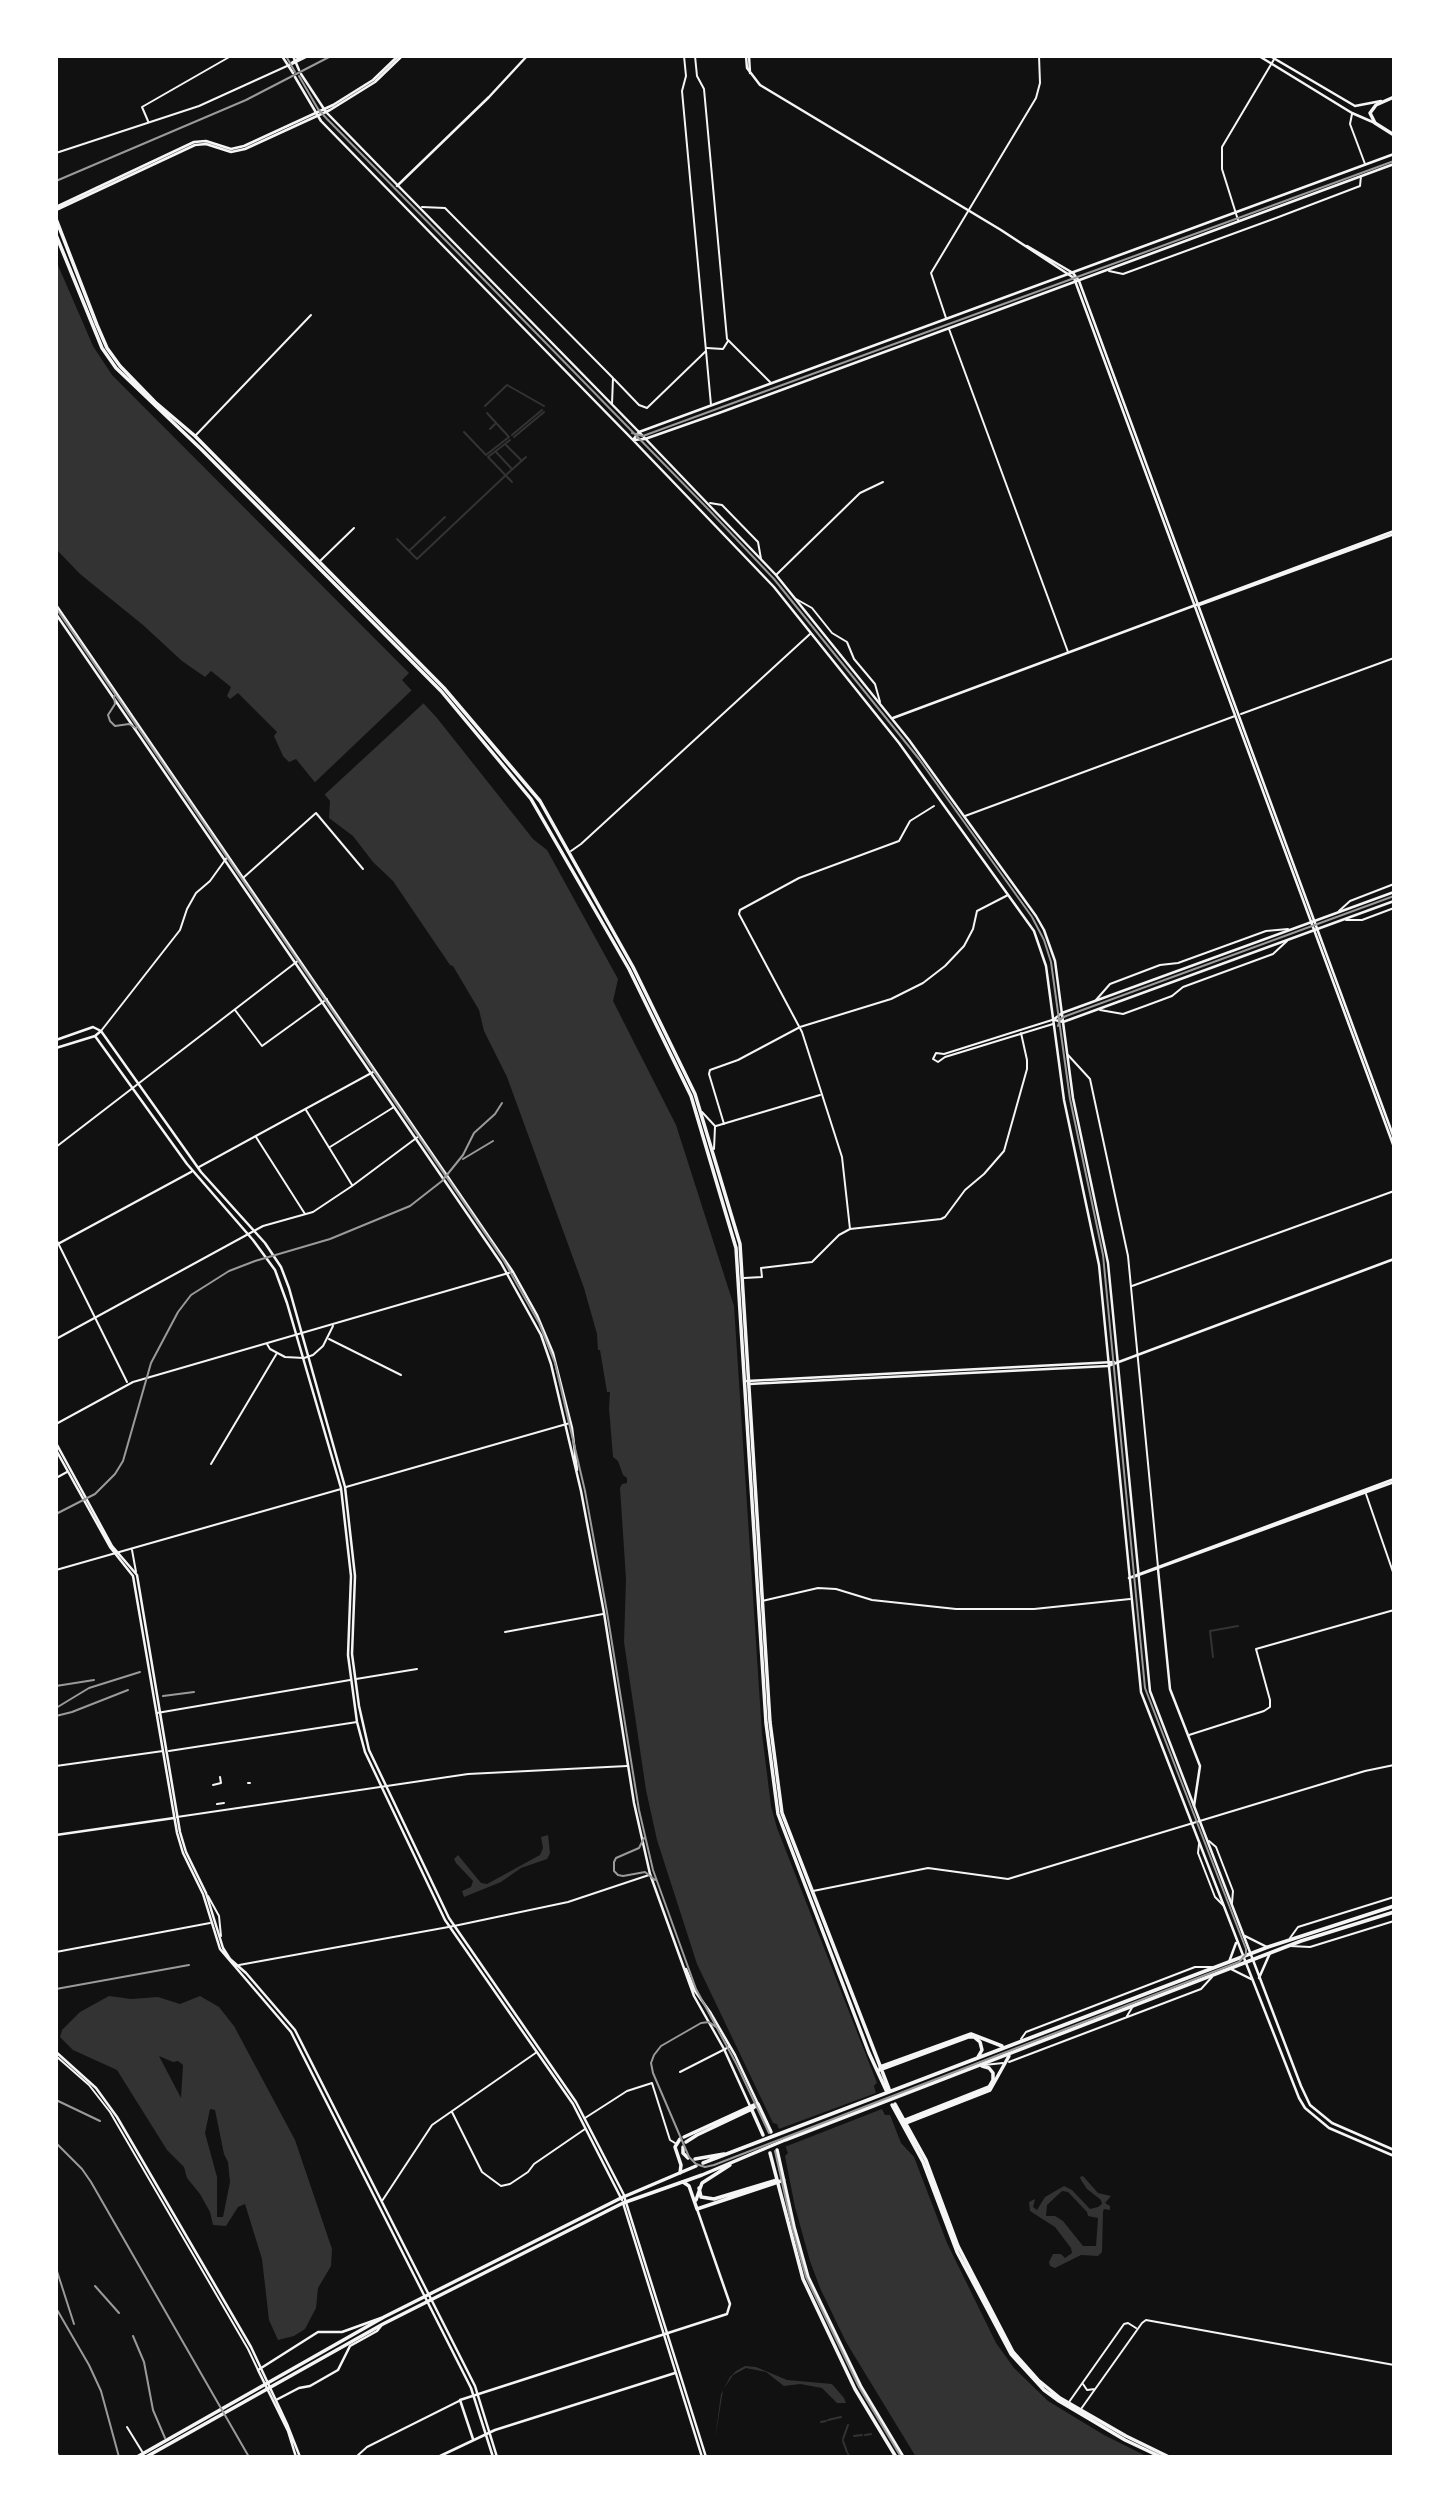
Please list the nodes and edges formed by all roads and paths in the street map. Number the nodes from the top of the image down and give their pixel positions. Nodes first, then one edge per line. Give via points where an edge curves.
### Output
1 (231, 56) edge
2 (282, 56) edge
3 (302, 56) edge
4 (309, 56) edge
5 (400, 56) edge
6 (527, 56) edge
7 (684, 56) edge
8 (695, 56) edge
9 (747, 56) edge
10 (1039, 56) edge
11 (1259, 56) edge
12 (1273, 57) edge
13 (295, 60) edge
14 (1271, 64) junction
15 (288, 66) junction
16 (1394, 97) edge
17 (1381, 101) junction
18 (325, 111) junction
19 (1352, 113) junction
20 (316, 115) junction
21 (149, 123) junction
22 (1375, 123) junction
23 (1394, 135) edge
24 (56, 153) edge
25 (1394, 154) edge
26 (1394, 164) edge
27 (1366, 165) junction
28 (1361, 176) junction
29 (397, 186) junction
30 (417, 207) junction
31 (56, 208) edge
32 (968, 211) junction
33 (1237, 212) junction
34 (56, 219) edge
35 (1238, 221) junction
36 (56, 235) edge
37 (1108, 270) junction
38 (1071, 273) junction
39 (1077, 281) junction
40 (491, 282) junction
41 (485, 288) junction
42 (310, 315) dead end
43 (946, 319) junction
44 (949, 328) junction
45 (727, 339) junction
46 (706, 349) junction
47 (613, 378) junction
48 (771, 383) junction
49 (612, 405) junction
50 (711, 406) junction
51 (639, 432) junction
52 (195, 436) junction
53 (645, 439) junction
54 (633, 440) junction
55 (883, 482) dead end
56 (707, 503) junction
57 (355, 528) dead end
58 (1394, 532) edge
59 (761, 560) junction
60 (320, 561) junction
61 (776, 575) junction
62 (795, 598) junction
63 (56, 605) edge
64 (1197, 605) junction
65 (56, 614) edge
66 (811, 633) junction
67 (1069, 652) junction
68 (1394, 658) edge
69 (880, 704) junction
70 (1238, 716) junction
71 (891, 719) junction
72 (938, 796) junction
73 (934, 806) junction
74 (945, 807) junction
75 (964, 817) junction
76 (568, 853) junction
77 (229, 855) junction
78 (225, 859) junction
79 (363, 869) dead end
80 (244, 877) junction
81 (240, 880) junction
82 (1394, 884) edge
83 (1394, 892) edge
84 (1009, 895) junction
85 (1394, 901) edge
86 (1394, 908) edge
87 (1339, 912) junction
88 (1341, 920) junction
89 (1313, 921) junction
90 (1292, 929) junction
91 (1316, 929) junction
92 (1289, 939) junction
93 (300, 959) junction
94 (296, 962) junction
95 (631, 968) junction
96 (327, 999) junction
97 (1095, 1001) junction
98 (323, 1002) junction
99 (235, 1009) junction
100 (1096, 1009) junction
101 (1062, 1013) junction
102 (1053, 1022) junction
103 (1063, 1022) junction
104 (800, 1027) junction
105 (101, 1031) junction
106 (1021, 1033) junction
107 (95, 1036) junction
108 (56, 1040) edge
109 (56, 1048) edge
110 (1067, 1055) junction
111 (376, 1070) junction
112 (372, 1073) junction
113 (138, 1083) junction
114 (132, 1088) junction
115 (693, 1095) junction
116 (821, 1095) junction
117 (394, 1107) junction
118 (699, 1108) junction
119 (306, 1110) junction
120 (724, 1124) junction
121 (716, 1126) junction
122 (420, 1135) junction
123 (1393, 1136) edge
124 (256, 1137) junction
125 (416, 1138) junction
126 (56, 1147) edge
127 (1394, 1147) edge
128 (329, 1148) junction
129 (714, 1157) junction
130 (198, 1168) junction
131 (193, 1171) junction
132 (352, 1186) junction
133 (1394, 1191) edge
134 (306, 1215) junction
135 (850, 1229) junction
136 (254, 1230) junction
137 (248, 1234) junction
138 (56, 1239) edge
139 (57, 1245) edge
140 (273, 1254) junction
141 (266, 1255) junction
142 (1394, 1259) edge
143 (281, 1267) junction
144 (275, 1270) junction
145 (513, 1272) junction
146 (508, 1273) junction
147 (743, 1279) junction
148 (1131, 1286) junction
149 (95, 1318) junction
150 (332, 1324) junction
151 (299, 1334) junction
152 (328, 1338) junction
153 (56, 1339) edge
154 (267, 1345) junction
155 (277, 1353) junction
156 (1136, 1354) junction
157 (306, 1358) junction
158 (1118, 1362) junction
159 (1108, 1364) junction
160 (401, 1375) dead end
161 (747, 1382) junction
162 (128, 1384) junction
163 (570, 1422) junction
164 (56, 1424) edge
165 (565, 1424) junction
166 (56, 1443) edge
167 (56, 1450) edge
168 (211, 1464) dead end
169 (69, 1471) junction
170 (576, 1471) junction
171 (56, 1478) edge
172 (1394, 1480) edge
173 (343, 1488) junction
174 (1365, 1491) junction
175 (132, 1549) junction
176 (116, 1553) junction
177 (1158, 1568) junction
178 (56, 1570) edge
179 (136, 1575) junction
180 (1139, 1575) junction
181 (1394, 1575) edge
182 (1129, 1578) junction
183 (1131, 1599) junction
184 (762, 1601) junction
185 (1394, 1610) edge
186 (604, 1613) junction
187 (505, 1632) dead end
188 (417, 1669) dead end
189 (353, 1680) junction
190 (158, 1713) junction
191 (359, 1721) junction
192 (1188, 1735) junction
193 (165, 1751) junction
194 (1394, 1765) edge
195 (56, 1766) edge
196 (628, 1766) junction
197 (220, 1777) dead end
198 (213, 1785) dead end
199 (384, 1787) junction
200 (224, 1803) dead end
201 (217, 1804) dead end
202 (1194, 1806) junction
203 (176, 1817) junction
204 (1200, 1822) junction
205 (1191, 1824) junction
206 (56, 1835) edge
207 (650, 1874) junction
208 (812, 1892) junction
209 (206, 1893) junction
210 (1394, 1897) edge
211 (1394, 1906) edge
212 (1394, 1912) edge
213 (1394, 1921) edge
214 (213, 1922) junction
215 (452, 1926) junction
216 (1245, 1936) junction
217 (1290, 1939) junction
218 (1236, 1940) junction
219 (220, 1941) junction
220 (1289, 1946) junction
221 (1267, 1947) junction
222 (56, 1952) edge
223 (1251, 1953) junction
224 (1270, 1953) junction
225 (1243, 1956) junction
226 (1253, 1960) junction
227 (1228, 1962) junction
228 (1245, 1963) junction
229 (236, 1966) junction
230 (684, 1967) junction
231 (1213, 1968) junction
232 (1230, 1969) junction
233 (1213, 1975) junction
234 (1259, 1978) junction
235 (1253, 1980) junction
236 (1133, 2006) junction
237 (1127, 2017) junction
238 (1018, 2042) junction
239 (730, 2046) junction
240 (1005, 2047) junction
241 (724, 2049) junction
242 (539, 2051) junction
243 (56, 2054) edge
244 (1010, 2054) junction
245 (976, 2058) junction
246 (1004, 2063) junction
247 (980, 2066) junction
248 (879, 2069) junction
249 (680, 2072) dead end
250 (887, 2089) dead end
251 (758, 2104) junction
252 (894, 2104) dead end
253 (751, 2107) junction
254 (451, 2112) junction
255 (583, 2119) junction
256 (903, 2123) junction
257 (586, 2129) junction
258 (771, 2132) dead end
259 (763, 2135) dead end
260 (676, 2144) junction
261 (777, 2150) dead end
262 (1394, 2150) edge
263 (770, 2153) dead end
264 (726, 2154) junction
265 (1394, 2156) edge
266 (688, 2158) dead end
267 (695, 2159) dead end
268 (734, 2161) junction
269 (703, 2163) dead end
270 (696, 2166) dead end
271 (680, 2173) junction
272 (784, 2180) junction
273 (681, 2181) junction
274 (778, 2182) junction
275 (699, 2188) junction
276 (703, 2198) junction
277 (623, 2200) junction
278 (695, 2202) junction
279 (381, 2204) junction
280 (697, 2209) junction
281 (428, 2298) junction
282 (383, 2324) junction
283 (362, 2327) junction
284 (1137, 2329) junction
285 (665, 2334) junction
286 (1394, 2365) edge
287 (259, 2369) junction
288 (677, 2372) junction
289 (1084, 2382) junction
290 (274, 2383) junction
291 (1096, 2389) junction
292 (253, 2394) junction
293 (475, 2394) junction
294 (460, 2400) junction
295 (275, 2401) junction
296 (1068, 2403) junction
297 (1080, 2412) junction
298 (127, 2427) dead end
299 (488, 2433) junction
300 (473, 2439) junction
301 (137, 2457) edge
302 (145, 2457) edge
303 (298, 2457) edge
304 (356, 2457) edge
305 (438, 2457) edge
306 (495, 2457) edge
307 (704, 2457) edge
308 (896, 2457) edge
309 (903, 2457) edge
310 (1161, 2457) edge
311 (1169, 2457) edge

1 - 21 street via 142,107
2 - 15 main road
3 - 13 main road
4 - 13 main road
5 - 18 main road via 375,82
6 - 29 main road
7 - 46 street via 682,91
8 - 45 street via 704,89
9 - 32 main road via 750,73 760,85
10 - 32 street via 1036,98
11 - 14 main road
12 - 14 street
12 - 17 main road via 1355,106
13 - 15 main road
13 - 18 main road
14 - 19 main road
14 - 33 street via 1222,147 1222,169
15 - 20 main road
15 - 21 street
16 - 17 main road
17 - 22 main road via 1371,111
18 - 20 main road
18 - 29 main road
19 - 22 main road
19 - 27 street via 1350,124
20 - 31 main road via 240,148 194,142
20 - 41 main road
21 - 24 street
22 - 23 main road
25 - 27 main road
26 - 28 main road
27 - 33 main road
28 - 35 main road
28 - 37 street via 1360,186 1269,220 1123,274
29 - 30 main road
30 - 40 main road
30 - 47 street via 445,208
32 - 38 main road
32 - 43 street via 931,273
33 - 35 street
33 - 38 main road
34 - 52 main road via 114,358
35 - 37 main road
36 - 95 main road via 102,348 116,368 458,709 536,806
37 - 39 main road
38 - 39 main road
38 - 43 main road
39 - 44 main road
39 - 64 main road
40 - 41 main road
40 - 49 main road
41 - 54 main road
42 - 52 street
43 - 48 main road
44 - 53 main road
44 - 67 street
45 - 46 street via 723,349
45 - 48 street
46 - 47 street via 650,407 643,408
46 - 50 street
47 - 49 street
48 - 50 main road
49 - 51 main road
50 - 51 main road
51 - 53 main road
51 - 54 main road
52 - 60 main road
53 - 54 main road
53 - 56 main road
54 - 66 main road via 761,573
55 - 61 street via 855,497
56 - 59 main road
56 - 59 street via 722,505 758,542
57 - 60 street
58 - 64 main road
59 - 61 main road
60 - 76 main road via 457,702 540,801
61 - 62 main road
62 - 69 main road
62 - 69 street via 847,642 854,659 875,684
63 - 77 main road
64 - 67 main road
64 - 70 main road
65 - 78 main road
66 - 72 main road
66 - 76 street
67 - 71 main road
68 - 70 street
69 - 71 main road
70 - 75 street
70 - 89 main road
71 - 75 main road
72 - 73 street
72 - 74 main road
73 - 74 street
73 - 104 street via 910,821 899,841 799,878 740,910 738,914
74 - 84 main road
75 - 101 main road via 1044,930 1055,961
76 - 95 main road
77 - 78 street
77 - 80 main road
78 - 81 main road
78 - 105 street via 192,900 180,930
79 - 80 street via 316,813
80 - 81 street
80 - 93 main road
81 - 94 main road
82 - 87 street via 1350,901
83 - 87 main road
84 - 102 main road via 1034,931 1043,955
84 - 104 street via 977,911 964,946 923,983 892,999
85 - 88 main road
86 - 88 street via 1362,920
87 - 89 main road
88 - 91 main road
89 - 90 main road
89 - 91 main road
90 - 97 main road
90 - 97 street via 1266,931 1178,963 1160,965 1110,984
91 - 92 main road
91 - 123 main road
92 - 100 main road
92 - 100 street via 1273,954 1138,1009 1118,1014
93 - 94 street
93 - 96 main road
94 - 98 main road
94 - 99 street
95 - 115 main road
96 - 98 street
96 - 111 main road
97 - 101 main road
98 - 99 street via 262,1045
98 - 112 main road
99 - 113 street
100 - 103 main road
101 - 102 main road
101 - 103 main road
102 - 103 main road
102 - 106 street
102 - 106 street via 936,1053 933,1059 938,1062
102 - 159 main road via 1068,1123 1099,1265
103 - 110 main road
104 - 116 street
104 - 120 street via 709,1072
105 - 107 main road
105 - 108 main road via 93,1027
105 - 113 main road
106 - 135 street via 1026,1077 1004,1151 988,1170 943,1219
107 - 109 main road
107 - 114 main road
110 - 148 street via 1090,1079
110 - 158 main road via 1108,1263
111 - 112 street
111 - 122 main road
112 - 117 main road
112 - 119 street
113 - 114 street
113 - 130 main road
114 - 126 street
114 - 131 main road
115 - 118 main road
115 - 161 main road via 736,1248
116 - 120 street
116 - 135 street via 842,1157
117 - 125 main road
117 - 128 street
118 - 121 street
118 - 129 main road
119 - 124 street
119 - 128 street
120 - 121 street
121 - 129 street
122 - 125 street
122 - 145 main road
123 - 127 main road
124 - 130 street
124 - 134 street
125 - 132 street
125 - 146 main road
128 - 132 street
129 - 147 main road via 738,1235
130 - 131 main road
130 - 136 main road
131 - 137 main road
131 - 139 main road
132 - 134 street
133 - 148 street
134 - 136 street
135 - 147 street via 812,1262 761,1268 762,1277
136 - 137 street
136 - 140 main road
137 - 141 main road
137 - 149 street
138 - 139 street
139 - 149 street
140 - 141 main road
140 - 143 main road
141 - 144 main road
142 - 156 main road
143 - 144 main road
143 - 151 main road
144 - 151 main road
145 - 146 street
145 - 163 main road via 551,1346
146 - 150 street
146 - 165 main road via 547,1349
147 - 161 main road
148 - 156 street
149 - 153 street
149 - 162 street
150 - 151 street
150 - 152 street
151 - 154 street
151 - 157 main road
152 - 157 street
152 - 160 street
154 - 155 street
154 - 162 street
155 - 157 street via 290,1359
155 - 168 street
156 - 158 main road
156 - 177 street
157 - 173 main road
158 - 159 main road
158 - 180 main road
159 - 161 main road
159 - 182 main road
161 - 184 main road
162 - 164 street
163 - 165 street
163 - 170 main road
165 - 170 main road
165 - 173 street
166 - 169 main road
167 - 169 main road
169 - 171 street
169 - 176 main road
170 - 186 main road
172 - 174 main road
173 - 175 street
173 - 189 main road via 355,1576
174 - 177 main road
174 - 181 street
175 - 176 street
175 - 179 street
176 - 178 street
176 - 179 main road
176 - 190 main road via 134,1578
177 - 180 main road
177 - 192 main road via 1170,1689
179 - 190 main road
180 - 182 main road
180 - 202 main road via 1150,1690
182 - 183 main road
183 - 184 street via 1034,1609 968,1609 872,1600 818,1588
183 - 205 main road via 1141,1692
184 - 208 main road via 771,1734 782,1813
184 - 248 main road via 767,1734 779,1820
185 - 192 street via 1256,1649 1270,1700 1268,1710
186 - 187 street
186 - 196 main road
188 - 189 street
189 - 190 street
189 - 191 main road
190 - 193 main road
191 - 193 street
191 - 199 main road via 363,1747
192 - 202 main road via 1200,1766
193 - 195 street
193 - 203 main road
194 - 204 street
196 - 199 street via 480,1773
196 - 207 main road
197 - 198 street via 221,1783
199 - 203 street
199 - 215 main road
200 - 201 street
202 - 204 main road
203 - 206 main road
203 - 209 main road via 186,1852
203 - 214 main road via 179,1843
204 - 205 street
204 - 216 main road
205 - 208 street via 1008,1879 928,1868
205 - 218 main road
207 - 215 street via 568,1902
207 - 230 main road
208 - 248 main road
209 - 214 main road
209 - 219 street via 219,1916
210 - 217 street via 1298,1927
211 - 217 main road
212 - 220 main road
213 - 220 street via 1310,1947
214 - 219 main road
214 - 222 street
214 - 229 main road via 220,1949
215 - 229 street
215 - 242 main road
216 - 221 main road
216 - 223 main road
217 - 221 main road
218 - 225 main road
218 - 227 main road
219 - 229 main road
220 - 224 main road
221 - 223 main road
223 - 225 main road
223 - 226 main road
224 - 226 main road
224 - 234 main road
225 - 227 main road
225 - 228 main road
226 - 228 main road
226 - 234 main road
227 - 231 main road
228 - 232 main road
228 - 235 main road
229 - 279 main road via 292,2026
230 - 239 main road
230 - 241 main road via 694,1996
231 - 238 main road
231 - 238 street via 1196,1966 1177,1973 1026,2032
232 - 233 main road
232 - 235 main road
233 - 236 main road
233 - 237 street via 1201,1989
234 - 262 main road via 1310,2105 1332,2123
235 - 265 main road via 1305,2108 1329,2128
236 - 237 street
236 - 244 main road
237 - 246 street
238 - 240 main road
239 - 241 street
239 - 251 main road
240 - 245 main road
240 - 248 main road via 971,2034
241 - 249 street
241 - 253 main road
242 - 254 street
242 - 255 main road
243 - 287 main road via 91,2083 111,2108 239,2326
244 - 246 main road
244 - 247 main road
245 - 248 main road via 982,2045 968,2037
245 - 264 main road
246 - 247 street
246 - 256 main road via 990,2090
247 - 256 main road via 992,2070 989,2087
247 - 268 main road
248 - 250 main road
251 - 253 main road
251 - 258 main road
252 - 256 main road
253 - 259 main road
253 - 260 main road
253 - 266 main road via 685,2144 682,2153
254 - 257 street via 482,2172 498,2185 510,2184
254 - 279 street via 430,2128
255 - 257 main road
255 - 260 street via 627,2091 652,2083 670,2140
255 - 277 main road
256 - 296 main road via 922,2153 958,2246 1013,2353 1046,2388
256 - 297 main road via 957,2252 1006,2347 1044,2390
257 - 277 main road
260 - 271 main road
261 - 272 main road
263 - 274 main road
264 - 267 main road
264 - 269 main road
268 - 273 main road
268 - 275 main road
270 - 271 main road
271 - 277 main road
272 - 274 main road
272 - 309 main road via 808,2277 861,2387
273 - 277 main road
273 - 278 main road via 689,2186
274 - 276 main road via 717,2199
274 - 280 main road
274 - 308 main road via 807,2289 855,2389
275 - 276 main road
275 - 278 main road
276 - 278 main road
277 - 281 main road
277 - 285 main road
278 - 280 main road
279 - 281 main road
280 - 285 main road via 729,2312
281 - 282 main road
281 - 283 main road
281 - 293 main road
282 - 290 main road
282 - 295 main road via 351,2346 338,2370
283 - 287 main road via 318,2332
283 - 290 main road
284 - 286 street via 1149,2320
284 - 289 street via 1124,2325
284 - 291 street
285 - 288 main road
285 - 293 main road
287 - 295 main road
288 - 299 main road
288 - 307 main road
289 - 291 street via 1087,2390
289 - 296 street
290 - 292 main road
291 - 297 street
292 - 301 main road
292 - 302 main road
293 - 294 main road
293 - 299 main road
294 - 300 main road
294 - 304 street
295 - 303 main road
296 - 297 main road
297 - 310 main road
297 - 311 main road
298 - 302 street
299 - 300 main road
299 - 306 main road
300 - 305 main road

